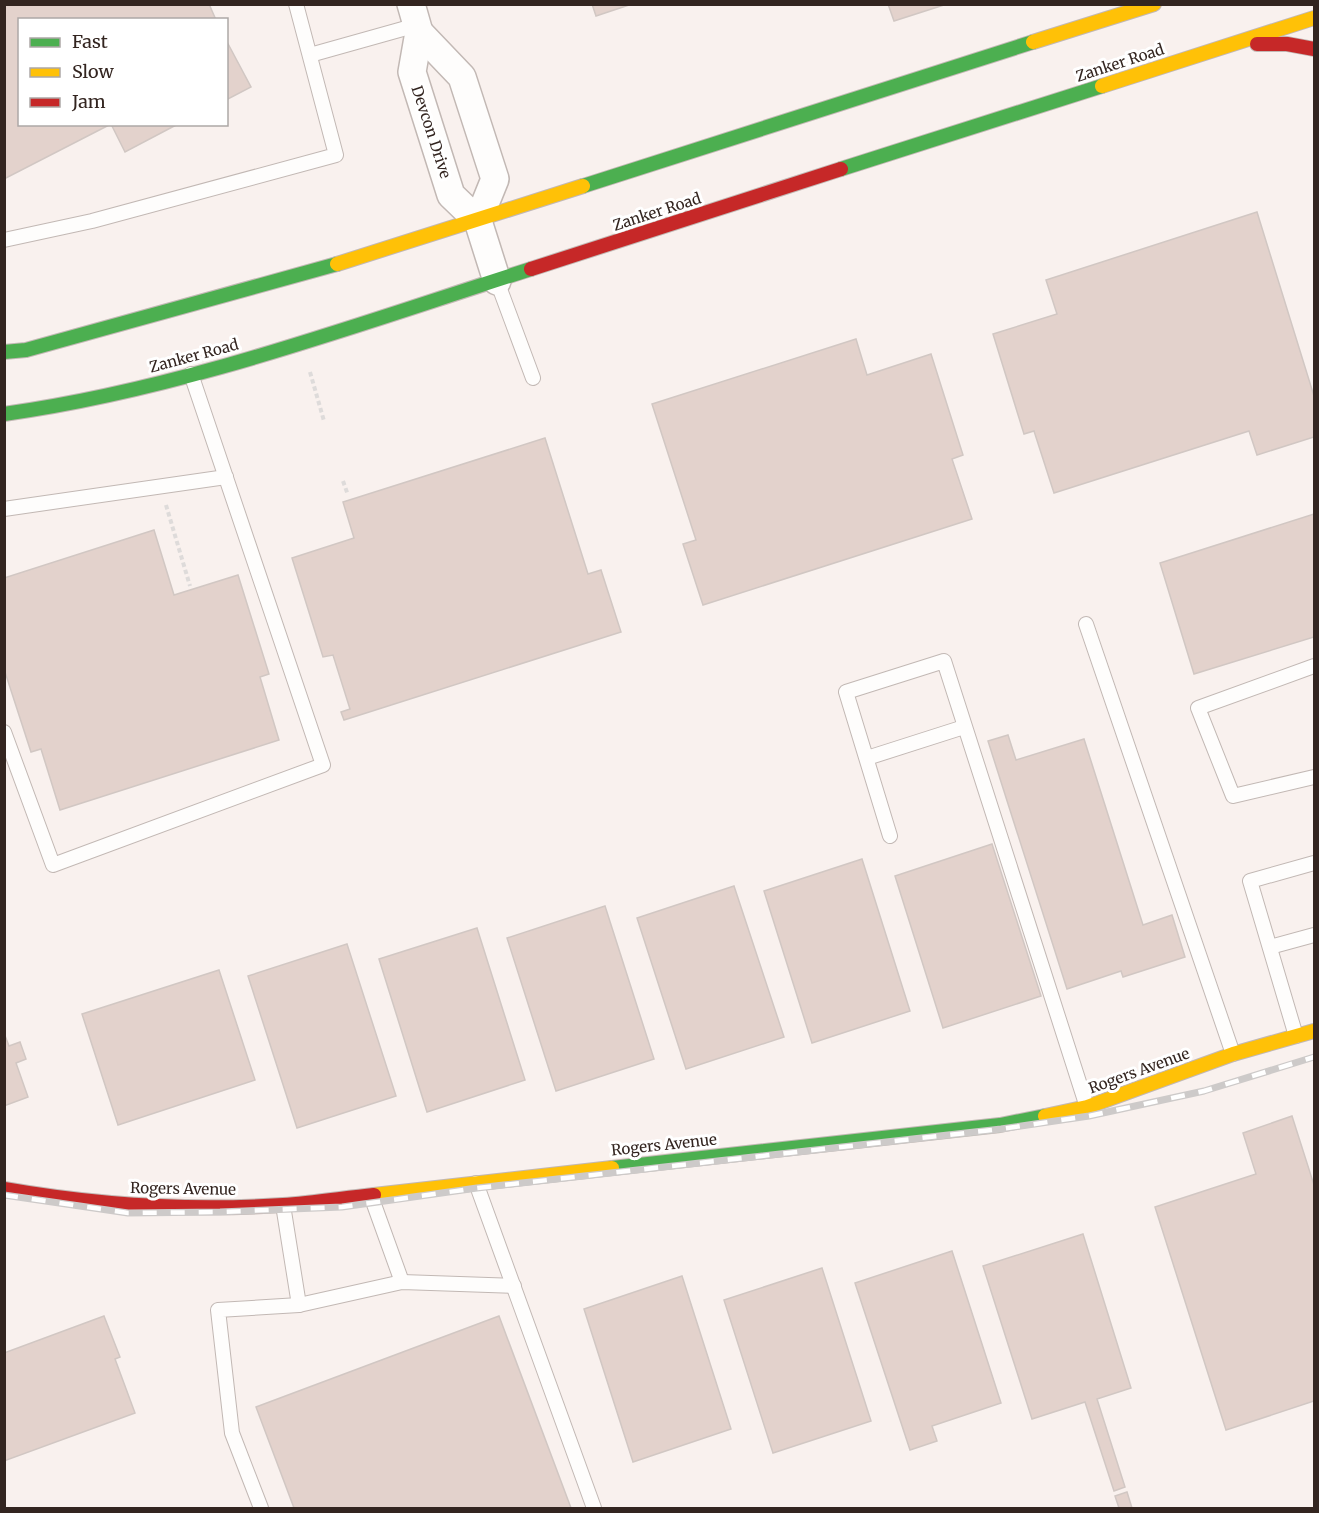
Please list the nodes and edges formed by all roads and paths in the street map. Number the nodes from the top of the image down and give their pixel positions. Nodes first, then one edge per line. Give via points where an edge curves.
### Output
1 (296, 4) edge
2 (1154, 4) edge
3 (416, 15) edge
4 (1314, 18) edge
5 (1219, 48) junction
6 (1314, 49) edge
7 (310, 55) junction
8 (478, 221) junction
9 (4, 240) edge
10 (497, 281) junction
11 (4, 352) edge
12 (309, 368) dead end
13 (191, 374) junction
14 (533, 378) dead end
15 (4, 414) edge
16 (324, 422) dead end
17 (226, 477) junction
18 (344, 481) dead end
19 (161, 487) junction
20 (348, 495) dead end
21 (4, 509) edge
22 (190, 586) dead end
23 (1086, 624) dead end
24 (1314, 666) edge
25 (964, 727) junction
26 (4, 732) edge
27 (867, 758) junction
28 (1314, 777) edge
29 (891, 836) dead end
30 (1314, 863) edge
31 (1314, 935) edge
32 (1270, 947) junction
33 (1314, 1030) edge
34 (1296, 1036) junction
35 (1233, 1054) junction
36 (1088, 1107) junction
37 (475, 1182) junction
38 (4, 1190) edge
39 (372, 1196) junction
40 (283, 1205) junction
41 (402, 1281) junction
42 (514, 1287) junction
43 (299, 1305) junction
44 (261, 1509) edge
45 (594, 1509) edge

1 - 7 lane
2 - 8 main road
3 - 7 lane
3 - 8 street, Devcon Drive via 412,72 451,195
3 - 8 street via 462,76 495,179
4 - 5 main road, Zanker Road
5 - 6 main road via 1287,44
5 - 10 main road, Zanker Road
7 - 9 lane via 336,155 92,221
8 - 10 street, Devcon Drive
8 - 11 main road via 296,277 26,350
10 - 13 main road, Zanker Road
10 - 14 lane
12 - 16 path
13 - 15 main road, Zanker Road via 68,405
13 - 17 lane
17 - 19 lane
17 - 26 lane via 323,765 53,865
18 - 20 path
19 - 21 lane
19 - 22 path
23 - 35 lane
24 - 28 lane via 1198,708 1233,796
25 - 27 lane
25 - 27 lane via 944,661 879,681 846,692
25 - 36 lane
27 - 29 lane
30 - 32 lane via 1250,881
31 - 32 lane
32 - 34 lane
33 - 34 main road, Rogers Avenue
34 - 35 main road, Rogers Avenue
35 - 36 main road, Rogers Avenue
36 - 37 main road, Rogers Avenue via 1000,1125
37 - 39 main road, Rogers Avenue
37 - 42 lane
38 - 40 main road, Rogers Avenue via 126,1205
39 - 40 main road, Rogers Avenue
39 - 41 lane
40 - 43 lane
41 - 42 lane
41 - 43 lane
42 - 45 lane
43 - 44 lane via 218,1310 232,1433

